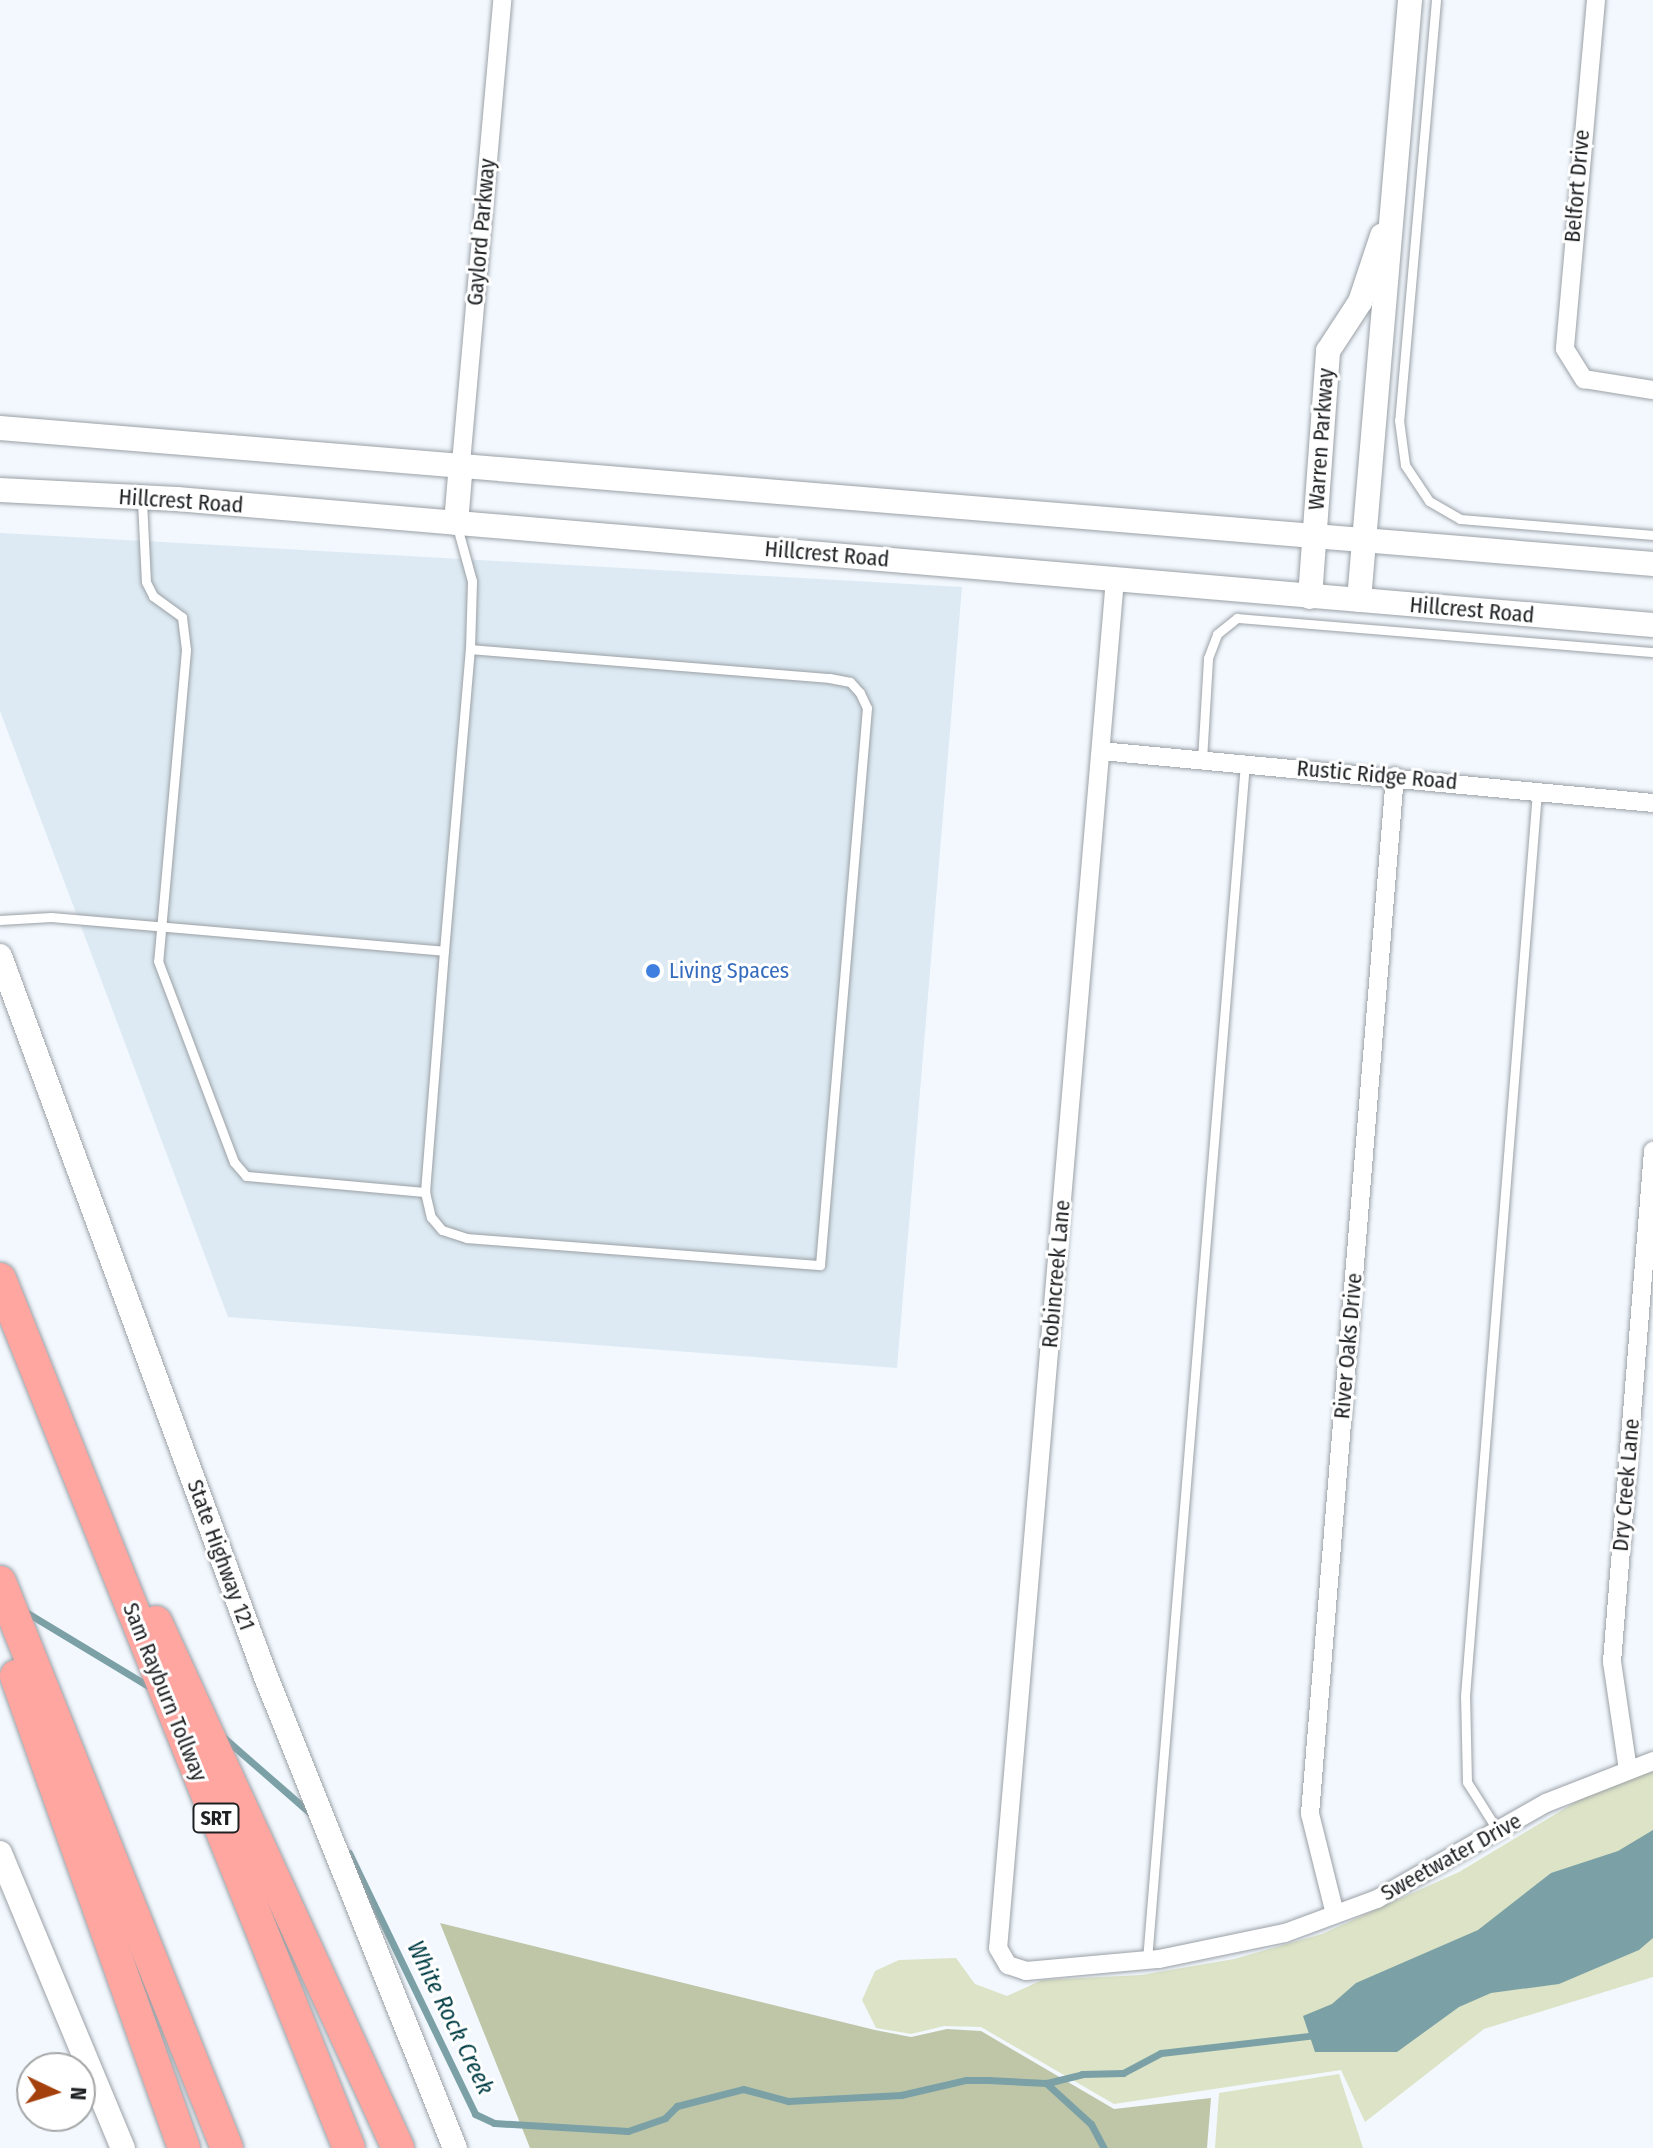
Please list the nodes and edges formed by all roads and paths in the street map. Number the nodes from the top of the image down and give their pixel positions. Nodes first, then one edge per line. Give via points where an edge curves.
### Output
1 (502, 0) edge
2 (1410, 0) edge
3 (1436, 0) edge
4 (1596, 0) edge
5 (1395, 200) junction
6 (1653, 390) edge
7 (0, 428) edge
8 (461, 463) junction
9 (0, 490) edge
10 (142, 497) junction
11 (456, 523) junction
12 (1653, 535) edge
13 (1314, 536) junction
14 (1365, 540) junction
15 (1653, 564) edge
16 (1115, 579) junction
17 (1310, 597) junction
18 (1359, 600) junction
19 (1653, 625) edge
20 (470, 649) junction
21 (1653, 652) edge
22 (1101, 751) junction
23 (1202, 760) junction
24 (1245, 763) junction
25 (1395, 776) junction
26 (1537, 791) junction
27 (1653, 803) edge
28 (0, 920) edge
29 (160, 926) junction
30 (444, 951) junction
31 (0, 956) edge
32 (1653, 1151) edge
33 (425, 1192) junction
34 (0, 1279) edge
35 (93, 1512) junction
36 (0, 1582) edge
37 (0, 1599) edge
38 (1653, 1761) edge
39 (1628, 1770) junction
40 (1498, 1831) junction
41 (0, 1853) edge
42 (1335, 1914) junction
43 (1147, 1960) junction
44 (1008, 1965) joint
45 (344, 2136) edge
46 (123, 2148) edge
47 (184, 2148) edge
48 (227, 2148) edge
49 (398, 2148) edge
50 (455, 2148) edge

1 - 8 street, Gaylord Parkway
2 - 5 main road, Warren Parkway
3 - 12 lane via 1399,420 1405,465 1429,501 1460,519
4 - 6 street, Belfort Drive via 1565,349 1584,379
5 - 13 main road, Warren Parkway via 1360,302 1328,351
5 - 14 main road, Warren Parkway
7 - 8 main road
8 - 11 main road
8 - 13 main road
9 - 10 main road, Hillcrest Road
10 - 11 main road, Hillcrest Road
10 - 29 lane via 146,582 153,596 182,617 186,650
11 - 16 main road, Hillcrest Road
11 - 20 lane via 472,581
13 - 14 main road
13 - 17 main road, Warren Parkway
14 - 15 main road
14 - 18 main road, Warren Parkway
16 - 17 main road, Hillcrest Road
16 - 22 street, Robincreek Lane
17 - 18 main road, Hillcrest Road
18 - 19 main road, Hillcrest Road
20 - 30 lane
20 - 33 lane via 829,678 850,682 860,693 867,708 820,1265 467,1238 442,1230 431,1217
21 - 23 lane via 1237,618 1217,634 1208,658
22 - 23 street, Rustic Ridge Road
22 - 44 street, Robincreek Lane via 998,1948
23 - 24 street, Rustic Ridge Road
24 - 25 street, Rustic Ridge Road
24 - 43 lane
25 - 26 street, Rustic Ridge Road
25 - 42 street, River Oaks Drive via 1310,1814
26 - 27 street, Rustic Ridge Road
26 - 40 lane via 1465,1696 1467,1782
28 - 29 lane via 51,917
29 - 30 lane
29 - 33 lane via 158,961 164,981 234,1162 246,1176
30 - 33 lane
31 - 50 main road, State Highway 121 via 266,1677
32 - 39 street, Dry Creek Lane via 1612,1662
34 - 35 highway, Sam Rayburn Tollway / SRT
35 - 45 highway, Sam Rayburn Tollway / SRT
35 - 49 highway via 171,1648
36 - 48 highway
37 - 47 highway via 17,1680
38 - 39 street, Sweetwater Drive
39 - 40 street, Sweetwater Drive via 1572,1790
40 - 42 street, Sweetwater Drive via 1431,1872
41 - 46 main road
42 - 43 street, Sweetwater Drive via 1285,1933
43 - 44 street, Sweetwater Drive via 1026,1971

